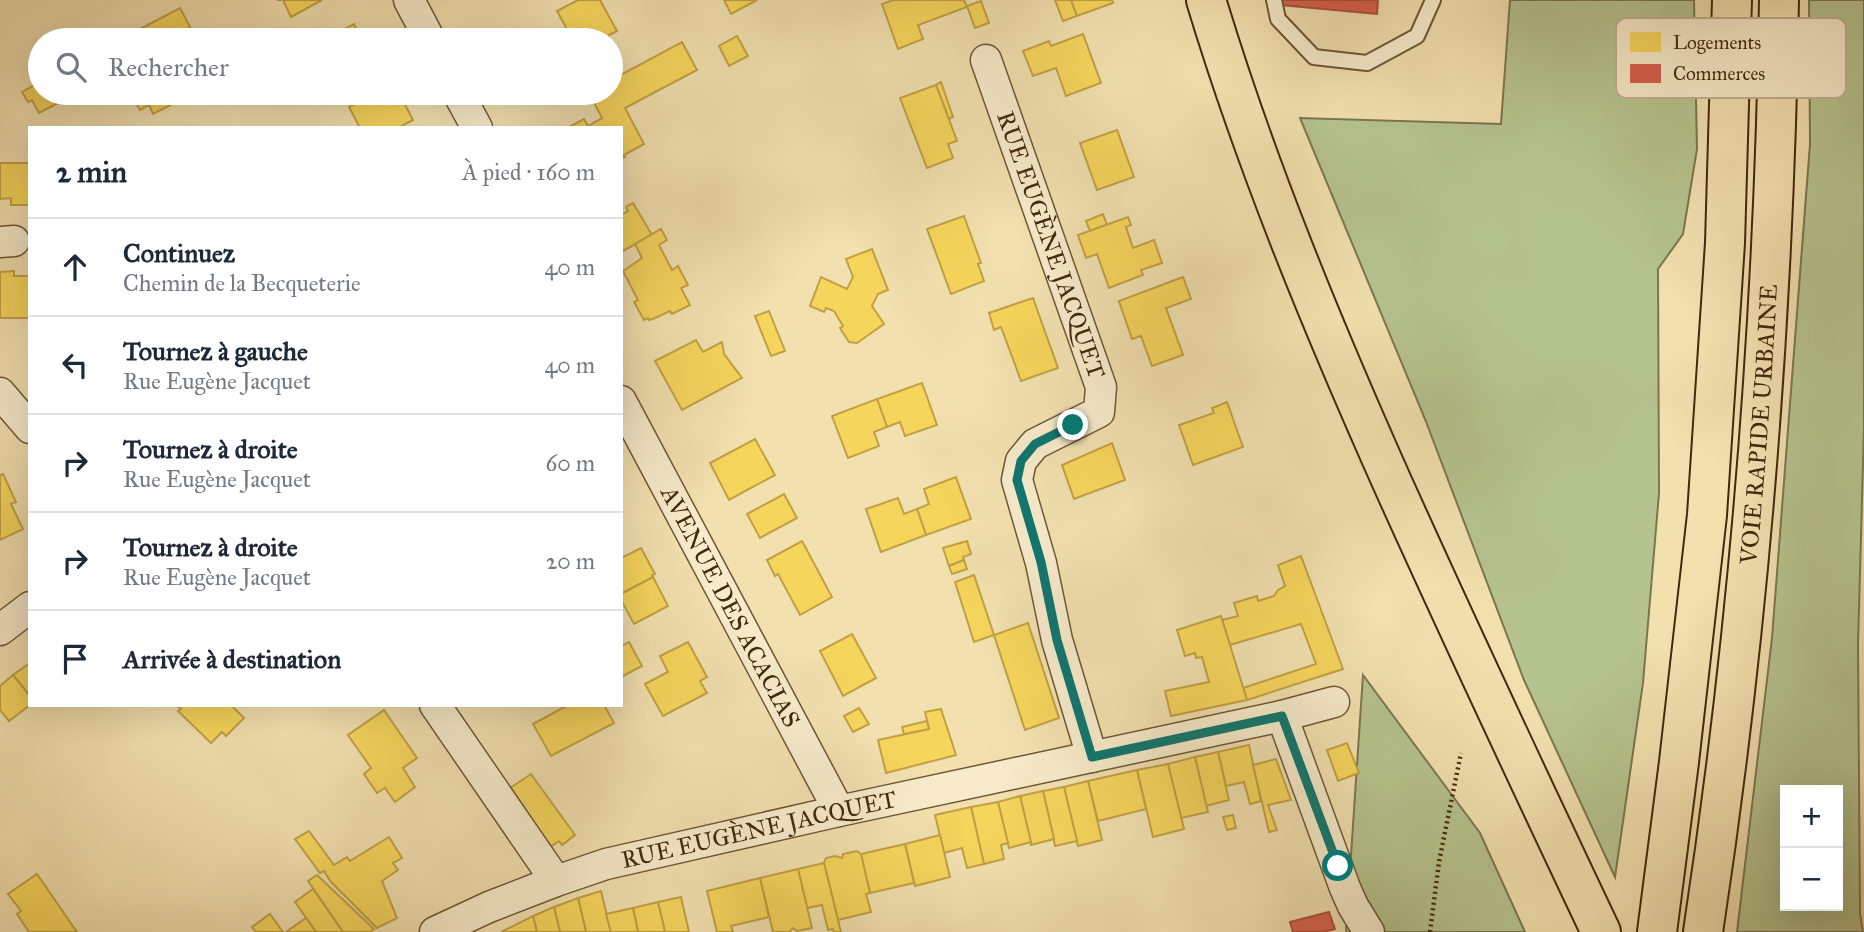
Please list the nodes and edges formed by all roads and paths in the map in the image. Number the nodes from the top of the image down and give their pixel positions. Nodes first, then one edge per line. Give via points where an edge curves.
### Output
1 (409, 0) edge
2 (1206, 0) edge
3 (1274, 0) edge
4 (1433, 0) edge
5 (1732, 0) edge
6 (1779, 0) edge
7 (1731, 18) edge
8 (1778, 18) edge
9 (424, 28) edge
10 (986, 60) dead end
11 (1729, 98) edge
12 (1776, 98) edge
13 (465, 105) edge
14 (476, 126) edge
15 (0, 393) edge
16 (623, 405) edge
17 (28, 426) edge
18 (28, 609) edge
19 (0, 630) edge
20 (1334, 702) dead end
21 (436, 707) edge
22 (1282, 716) junction
23 (1461, 753) dead end
24 (1092, 757) junction
25 (839, 811) junction
26 (556, 881) junction
27 (435, 932) edge
28 (1369, 932) edge
29 (1430, 932) edge
30 (1601, 932) edge
31 (1657, 932) edge
32 (1703, 932) edge

1 - 9 street
2 - 30 highway via 1257,152 1353,396
3 - 4 lane via 1278,19 1314,57 1367,63 1417,36
5 - 7 highway, VOIE RAPIDE URBAINE
6 - 8 highway, VOIE RAPIDE URBAINE
10 - 24 street, RUE EUGÈNE JACQUET via 1101,387 1099,412 1035,444 1021,461 1017,480
11 - 31 highway, VOIE RAPIDE URBAINE via 1725,243 1707,515
12 - 32 highway, VOIE RAPIDE URBAINE via 1763,391 1744,601
13 - 14 street
15 - 17 street
16 - 25 street, AVENUE DES ACACIAS
18 - 19 street
20 - 22 street, RUE EUGÈNE JACQUET
21 - 26 street
22 - 24 street, RUE EUGÈNE JACQUET
22 - 28 street via 1345,888
23 - 29 path
24 - 25 street, RUE EUGÈNE JACQUET
25 - 26 street, RUE EUGÈNE JACQUET via 606,864
26 - 27 street, RUE EUGÈNE JACQUET

